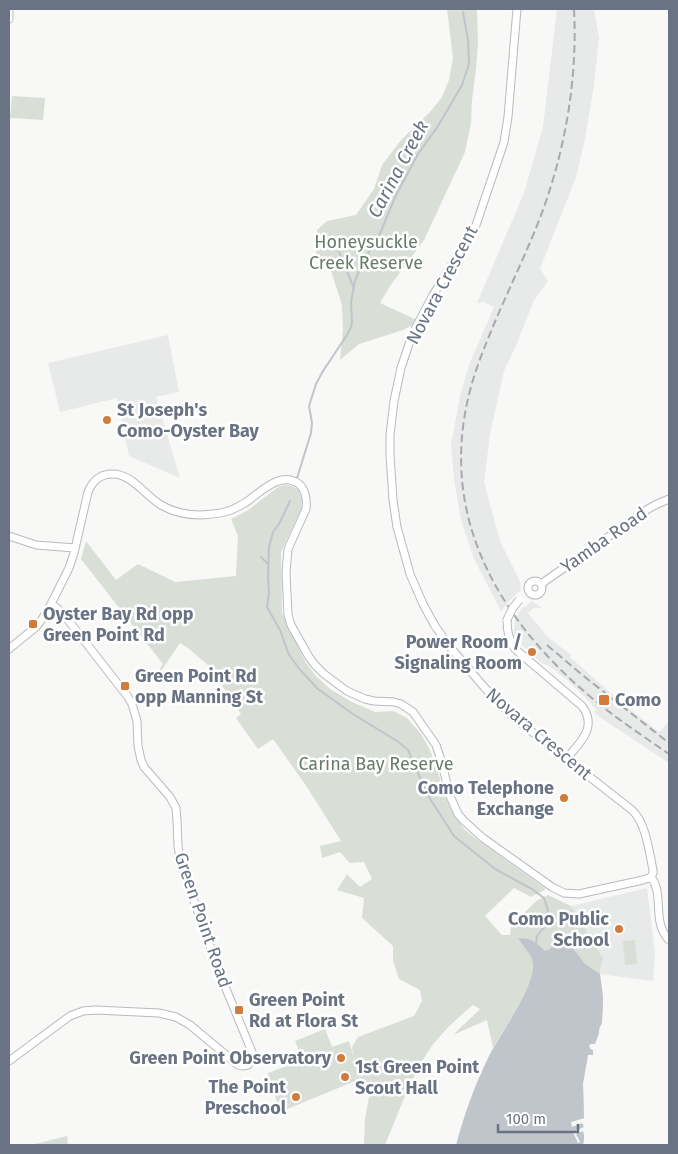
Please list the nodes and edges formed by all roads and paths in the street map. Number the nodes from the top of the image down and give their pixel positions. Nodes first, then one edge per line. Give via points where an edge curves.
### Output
1 (9, 9) edge
2 (517, 9) edge
3 (9, 20) edge
4 (669, 499) edge
5 (9, 536) edge
6 (76, 548) junction
7 (51, 604) junction
8 (9, 649) edge
9 (566, 759) junction
10 (650, 877) junction
11 (669, 940) edge
12 (9, 1062) edge

1 - 3 street
2 - 9 street, Novara Crescent via 504,142 476,225 415,328 401,368 390,435 393,500 410,574 435,626 466,668 501,705
4 - 9 street, Yamba Road, bridge via 648,509 541,584 531,582 530,592 512,609 507,620 509,639 515,649 582,706 587,714 587,732
5 - 6 street via 36,545
6 - 7 street
6 - 10 street via 88,492 96,479 104,474 123,475 158,504 186,514 227,512 272,483 284,479 295,482 303,490 307,503 288,549 288,615 315,665 347,691 364,699 401,704 413,712 436,745 450,796 463,820 552,887 579,894
7 - 8 street via 36,627
7 - 12 street, Green Point Road via 90,647 134,709 140,756 144,767 176,808 180,859 222,979 253,1054 250,1063 238,1065 190,1025 170,1015 95,1010 70,1016
9 - 10 street, Novara Crescent via 639,817 653,870
10 - 11 street, Novara Crescent via 656,886 660,926

